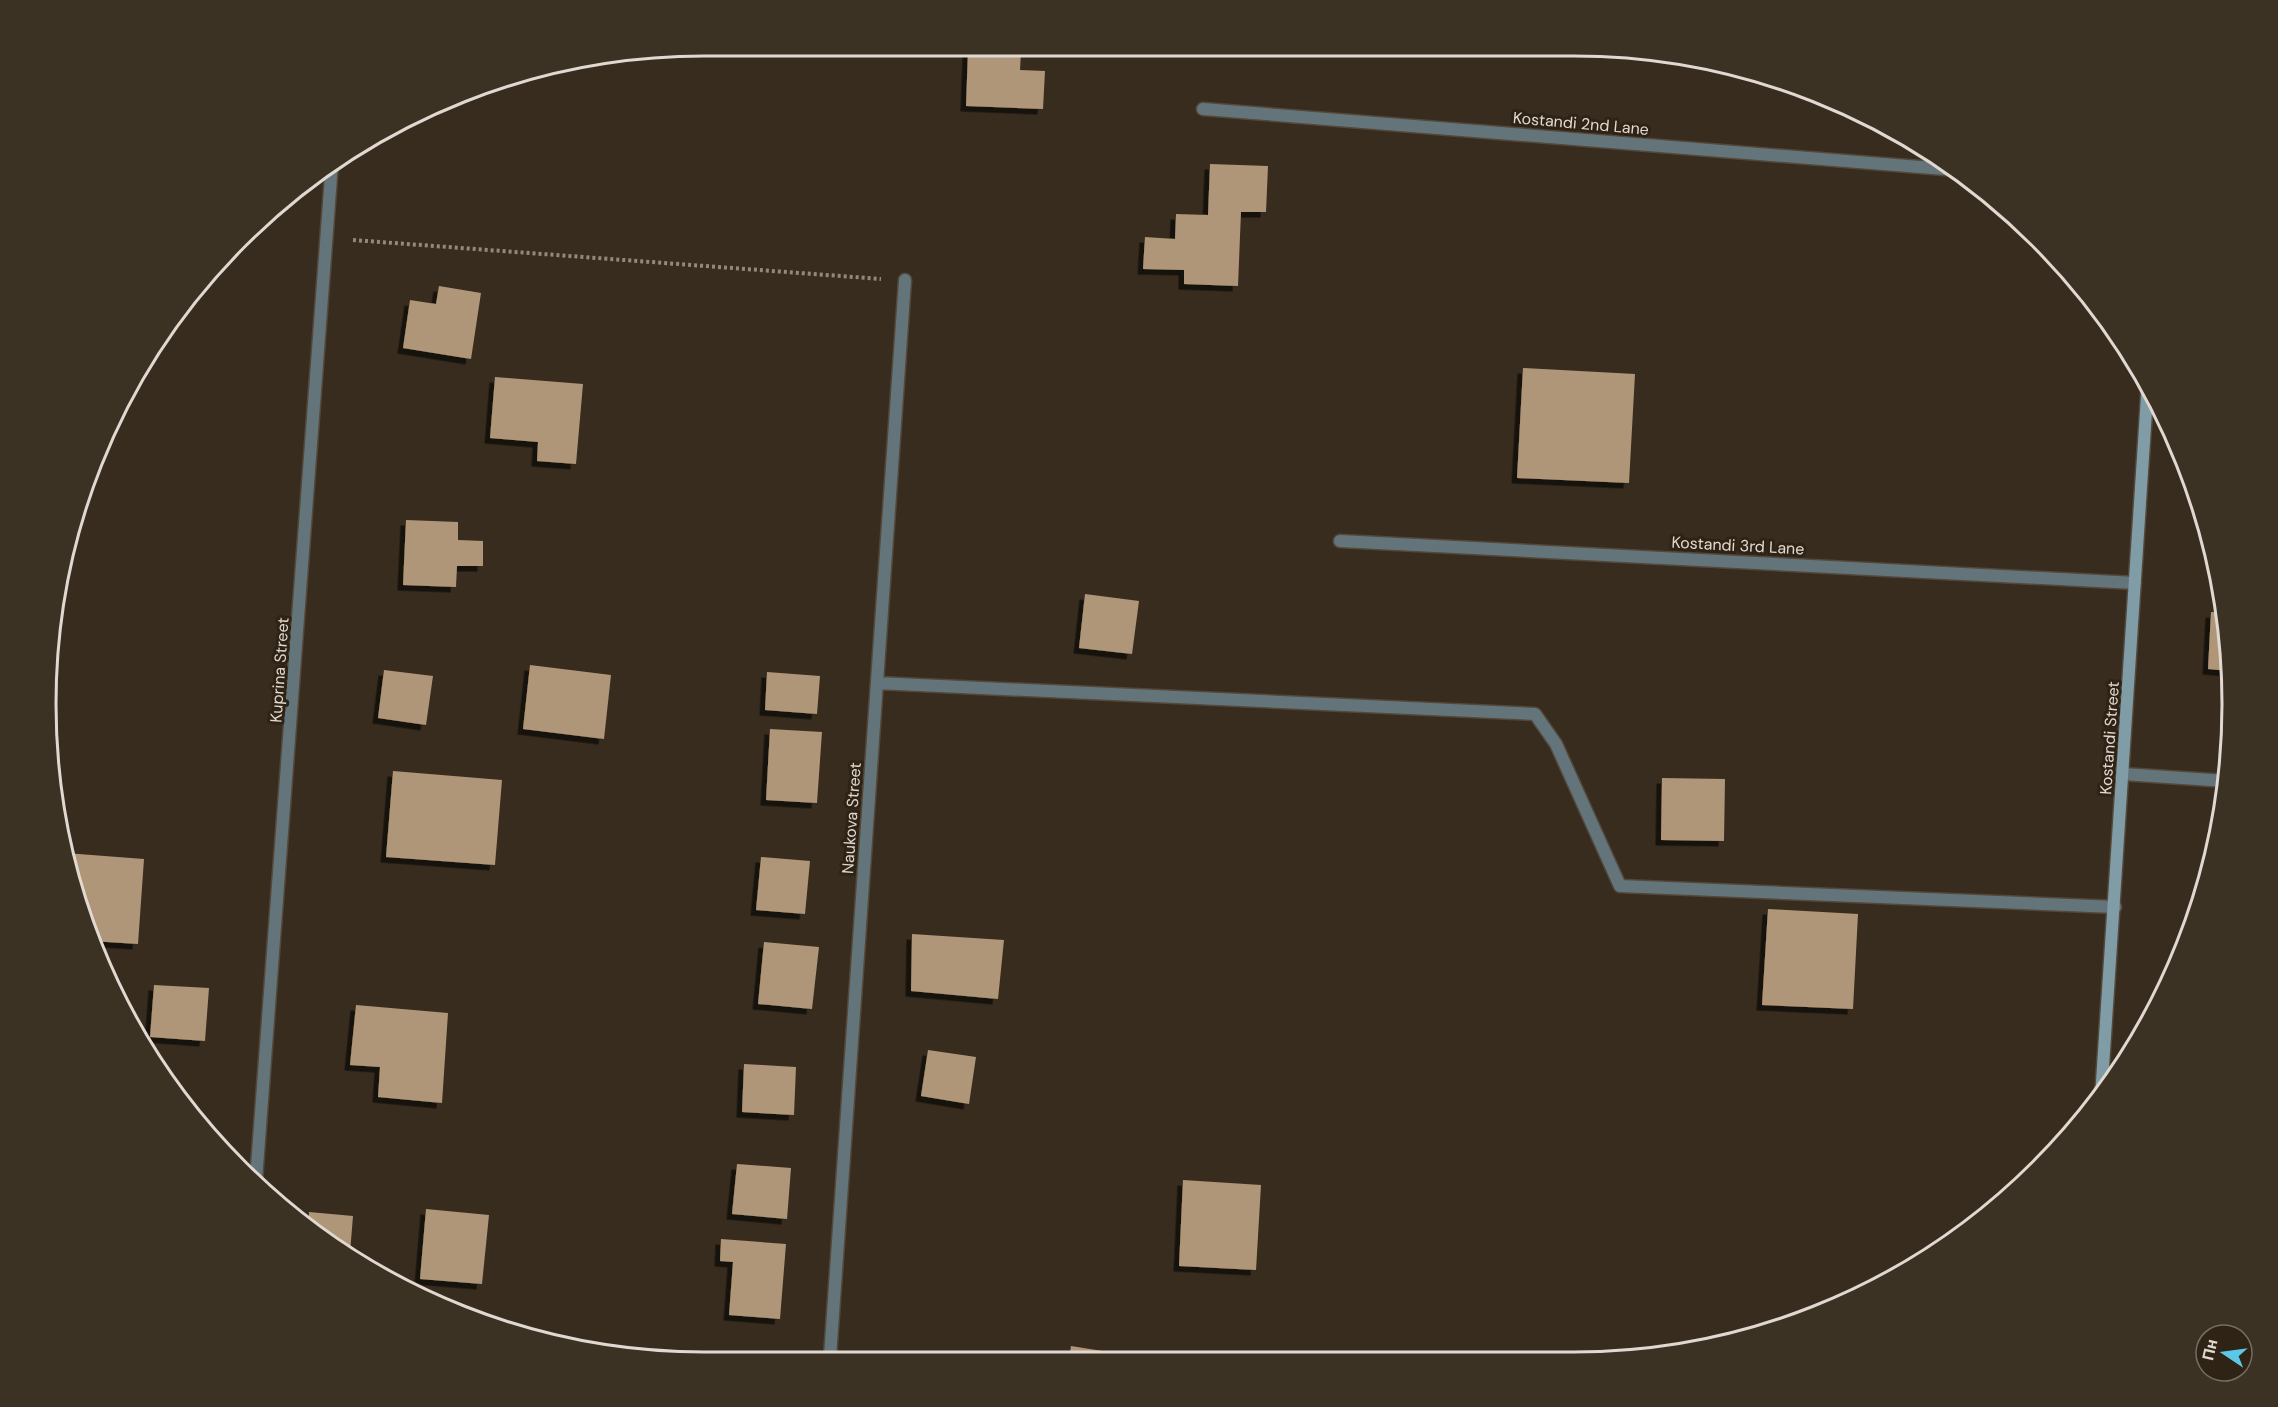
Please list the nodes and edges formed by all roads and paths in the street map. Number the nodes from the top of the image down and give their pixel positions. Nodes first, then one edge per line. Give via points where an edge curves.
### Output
1 (1203, 109) dead end
2 (1940, 169) edge
3 (331, 173) edge
4 (327, 238) junction
5 (905, 280) joint
6 (2147, 400) edge
7 (1340, 541) dead end
8 (2135, 583) junction
9 (877, 683) junction
10 (2123, 774) junction
11 (2218, 780) edge
12 (2115, 907) junction
13 (2102, 1079) edge
14 (257, 1173) edge
15 (830, 1352) edge

1 - 2 street, Kostandi 2nd Lane
3 - 4 street, Kuprina Street
4 - 5 path
4 - 14 street, Kuprina Street
5 - 9 street, Naukova Street
6 - 8 street, Kostandi Street
7 - 8 street, Kostandi 3rd Lane
8 - 10 street, Kostandi Street
9 - 12 street via 1535,714 1556,744 1620,886
9 - 15 street, Naukova Street
10 - 11 street
10 - 12 street, Kostandi Street
12 - 13 street, Kostandi Street

